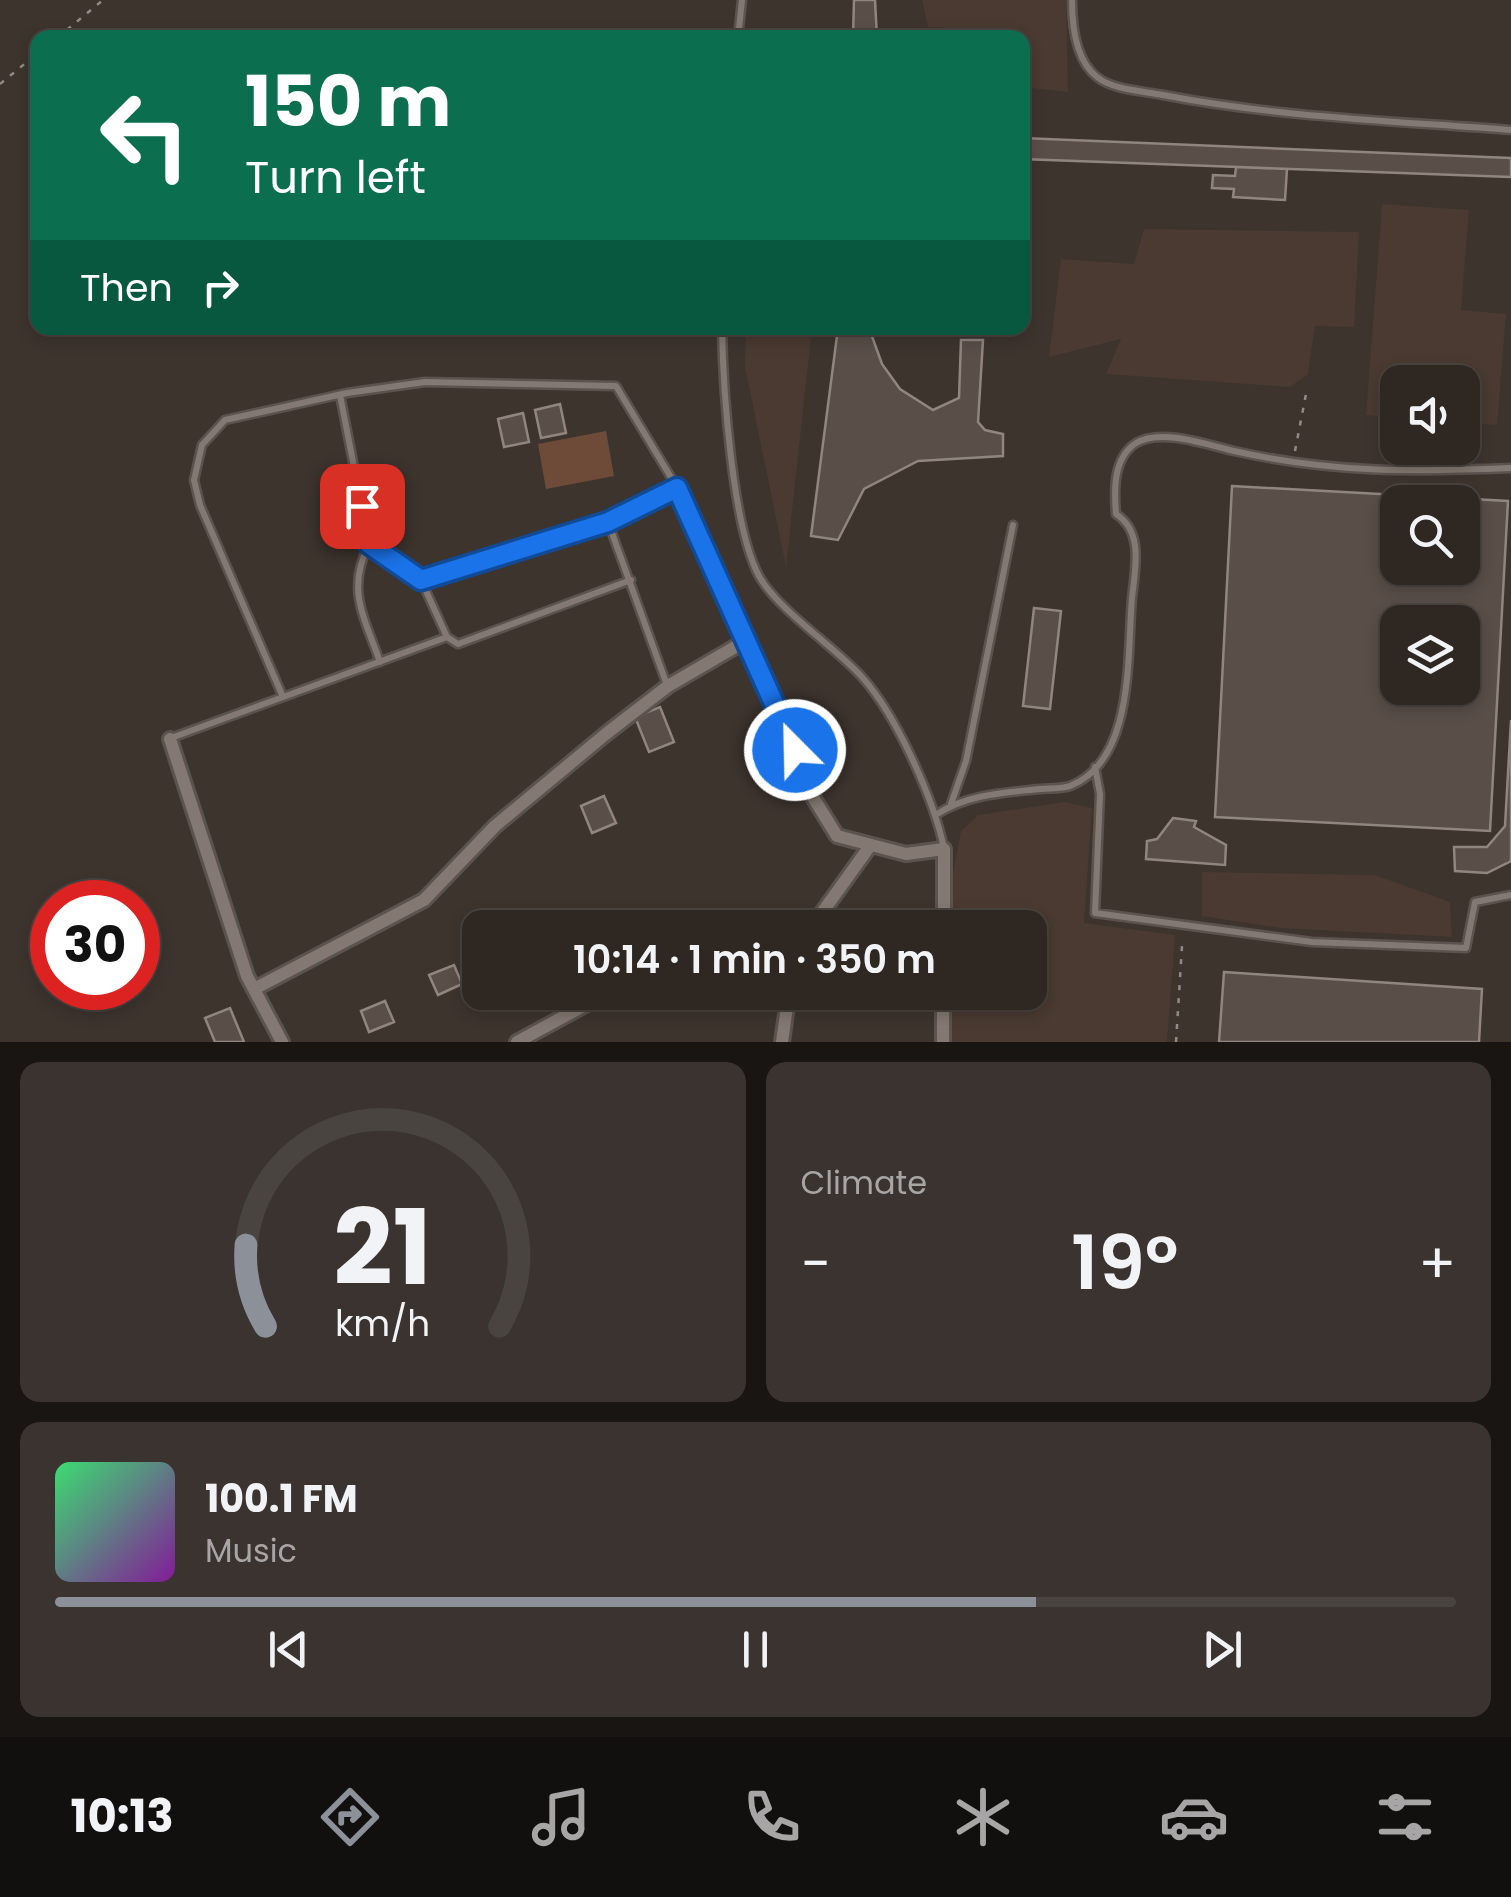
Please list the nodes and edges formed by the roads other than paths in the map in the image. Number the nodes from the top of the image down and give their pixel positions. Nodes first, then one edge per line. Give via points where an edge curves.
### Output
1 (742, 0) edge
2 (1072, 0) edge
3 (739, 30) edge
4 (1511, 130) edge
5 (722, 335) edge
6 (340, 394) junction
7 (1511, 468) edge
8 (677, 488) junction
9 (608, 522) junction
10 (1014, 525) dead end
11 (369, 544) junction
12 (421, 580) junction
13 (631, 580) junction
14 (447, 637) junction
15 (747, 640) junction
16 (380, 662) junction
17 (668, 686) junction
18 (283, 697) junction
19 (170, 739) joint
20 (1095, 767) junction
21 (951, 805) junction
22 (936, 814) junction
23 (875, 847) junction
24 (944, 849) junction
25 (1511, 895) edge
26 (824, 910) edge
27 (944, 910) edge
28 (256, 988) junction
29 (576, 1010) edge
30 (786, 1010) edge
31 (944, 1010) edge
32 (282, 1042) edge
33 (517, 1042) edge
34 (782, 1042) edge
35 (943, 1042) edge

1 - 3 lane
2 - 4 lane via 1072,30 1084,60 1097,78 1123,87 1238,110
5 - 22 lane via 723,388 746,544 760,578 864,680
6 - 8 lane via 426,382 616,386
6 - 11 lane
6 - 18 lane via 225,420 202,445 194,480
7 - 20 lane via 1409,474 1292,464 1174,438 1138,441 1124,455 1114,485 1116,514 1136,539 1117,732
8 - 9 lane
8 - 15 lane
9 - 12 lane
9 - 13 lane
10 - 21 lane
11 - 12 lane
11 - 16 lane via 356,591
12 - 14 lane
13 - 14 lane via 458,644
13 - 17 lane
14 - 16 lane
15 - 17 street
15 - 23 street via 814,799 838,836
16 - 18 lane
17 - 28 street via 495,826 424,900
18 - 19 lane
19 - 28 street
20 - 21 lane via 1070,786 972,796
20 - 25 lane via 1095,913 1312,942 1466,948 1475,902
21 - 22 lane
22 - 24 lane
23 - 24 street via 906,854
23 - 26 street
24 - 27 street
28 - 32 street
29 - 33 street
30 - 34 street
31 - 35 street

